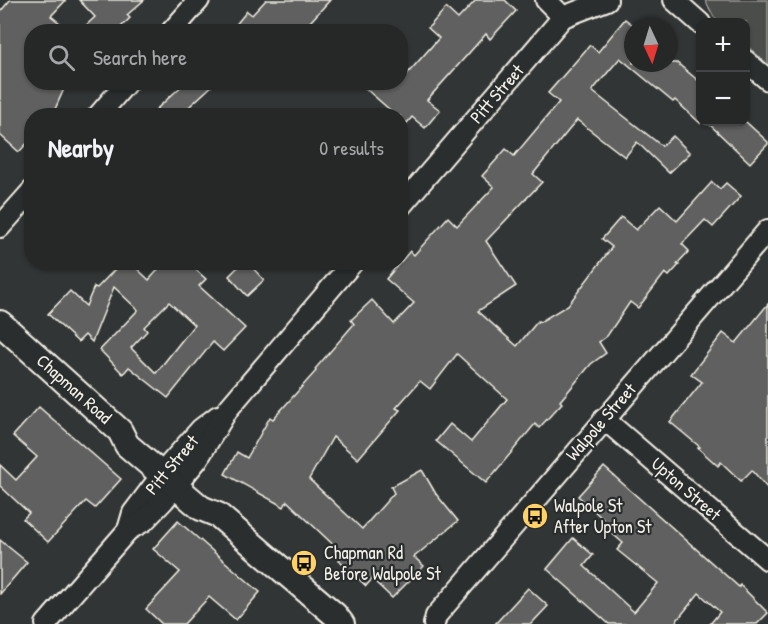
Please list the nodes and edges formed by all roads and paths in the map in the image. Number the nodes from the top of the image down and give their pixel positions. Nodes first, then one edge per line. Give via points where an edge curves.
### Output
1 (199, 0) edge
2 (546, 0) edge
3 (607, 0) edge
4 (674, 0) edge
5 (563, 17) junction
6 (696, 19) edge
7 (178, 24) edge
8 (750, 64) edge
9 (768, 80) edge
10 (120, 90) edge
11 (105, 108) edge
12 (408, 198) edge
13 (24, 200) edge
14 (0, 227) edge
15 (768, 230) edge
16 (346, 270) edge
17 (0, 323) edge
18 (604, 419) junction
19 (173, 475) junction
20 (768, 560) edge
21 (344, 621) edge
22 (430, 621) edge
23 (46, 624) edge

1 - 7 street
2 - 5 street
3 - 5 street, Pitt Street
4 - 6 street
5 - 12 street, Pitt Street
8 - 9 street
10 - 11 street
13 - 14 street
15 - 18 street, Walpole Street
16 - 19 street, Pitt Street via 228,409 201,429
17 - 19 main road, Chapman Road via 120,431 132,432
18 - 20 street, Upton Street
18 - 22 street, Walpole Street
19 - 21 main road, Chapman Road via 210,498 218,515
19 - 23 street, Pitt Street via 144,521 128,530

